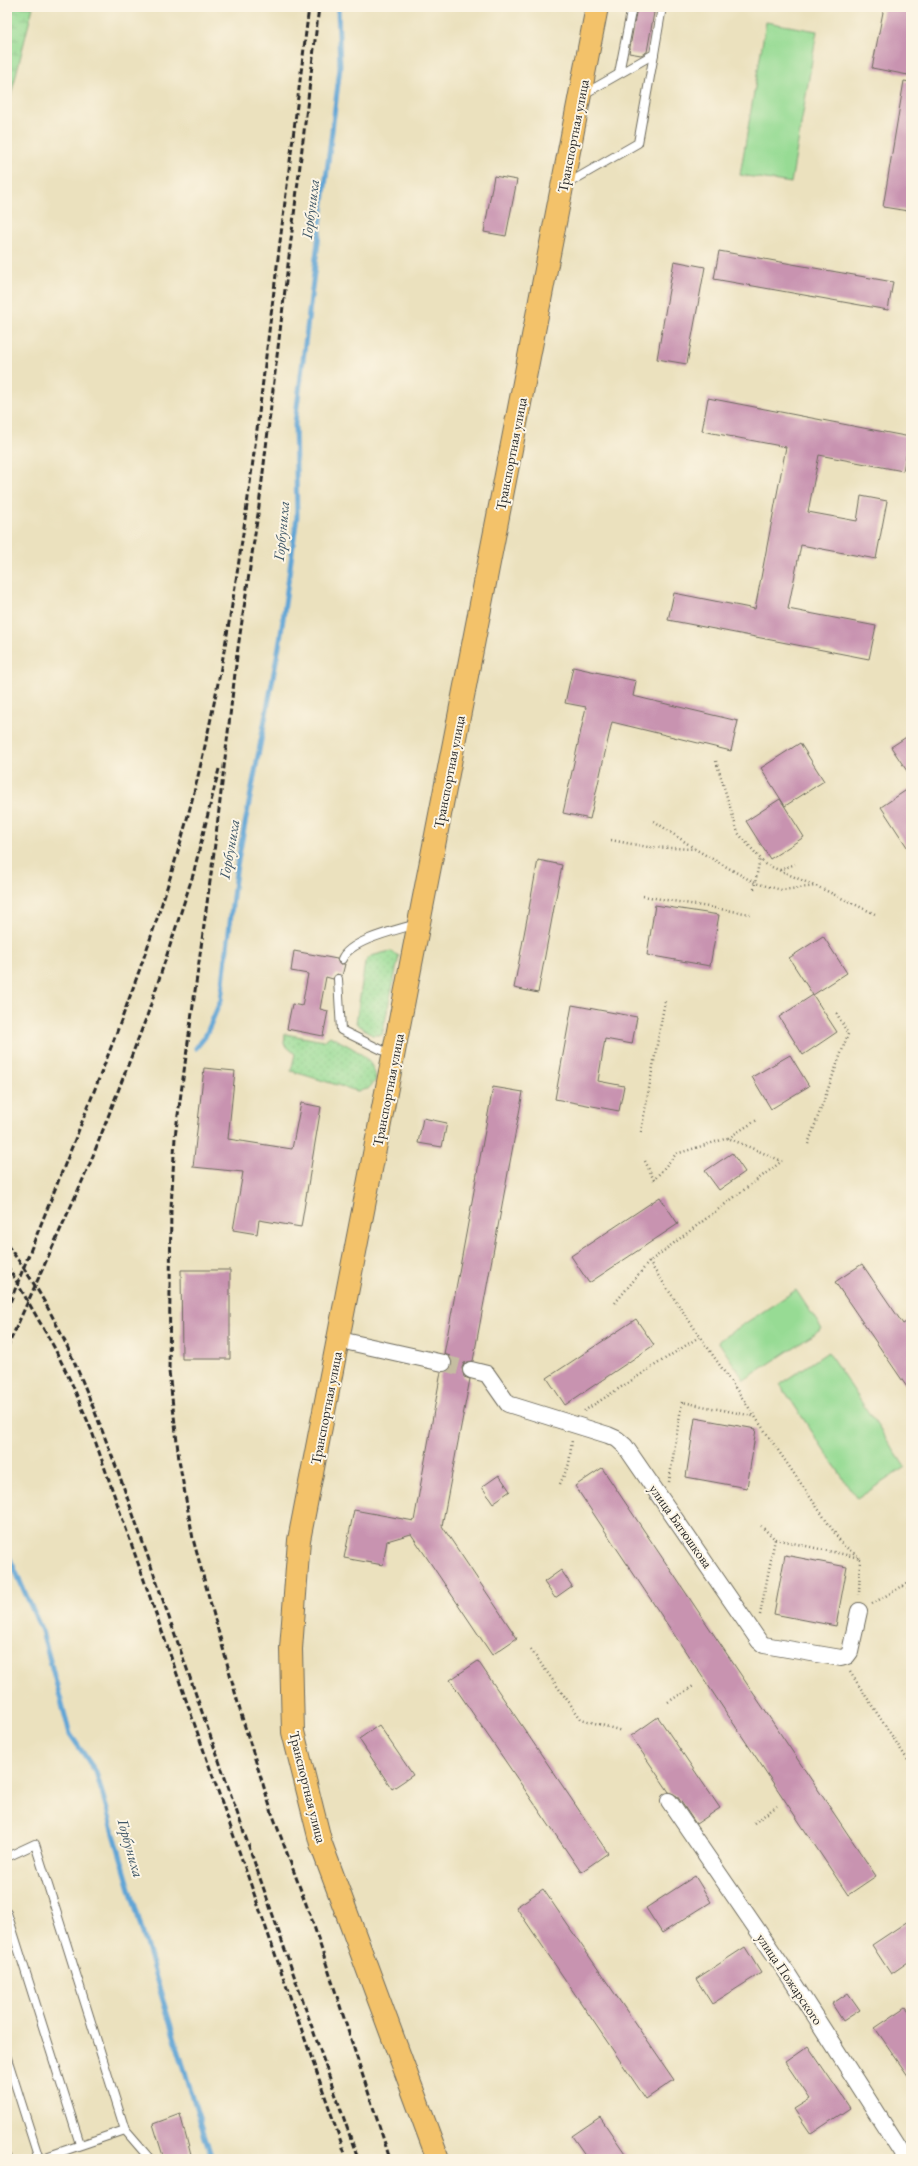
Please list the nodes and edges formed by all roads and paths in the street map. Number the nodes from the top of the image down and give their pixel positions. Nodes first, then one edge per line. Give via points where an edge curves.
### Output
1 (597, 7) edge
2 (632, 7) edge
3 (662, 7) edge
4 (654, 54) junction
5 (619, 73) junction
6 (580, 96) junction
7 (563, 186) junction
8 (716, 761) dead end
9 (654, 821) dead end
10 (611, 840) dead end
11 (695, 849) junction
12 (760, 858) junction
13 (795, 864) dead end
14 (779, 870) junction
15 (755, 883) junction
16 (816, 886) junction
17 (754, 889) dead end
18 (643, 896) dead end
19 (750, 914) dead end
20 (875, 914) dead end
21 (419, 923) junction
22 (342, 959) dead end
23 (338, 979) dead end
24 (665, 1001) dead end
25 (836, 1012) dead end
26 (395, 1056) junction
27 (757, 1120) dead end
28 (641, 1132) dead end
29 (728, 1138) junction
30 (808, 1144) dead end
31 (645, 1161) dead end
32 (649, 1262) junction
33 (615, 1303) dead end
34 (699, 1337) junction
35 (340, 1340) junction
36 (443, 1362) tunnel mouth
37 (471, 1370) tunnel mouth
38 (754, 1416) junction
39 (571, 1423) junction
40 (560, 1484) dead end
41 (666, 1504) junction
42 (760, 1526) dead end
43 (775, 1539) junction
44 (860, 1558) junction
45 (911, 1582) edge
46 (903, 1586) junction
47 (911, 1589) edge
48 (859, 1611) junction
49 (755, 1635) junction
50 (531, 1650) dead end
51 (841, 1658) junction
52 (695, 1685) dead end
53 (668, 1702) dead end
54 (622, 1731) dead end
55 (911, 1765) edge
56 (669, 1801) dead end
57 (777, 1806) dead end
58 (754, 1823) dead end
59 (7, 1857) edge
60 (7, 1913) edge
61 (7, 2058) edge
62 (125, 2130) junction
63 (80, 2144) junction
64 (7, 2156) edge
65 (8, 2159) edge
66 (40, 2159) edge
67 (150, 2159) edge
68 (438, 2159) edge
69 (906, 2159) edge

1 - 6 main road, Транспортная улица
2 - 5 lane
3 - 4 lane
4 - 5 lane
4 - 7 lane via 638,143
5 - 6 lane
6 - 7 main road, Транспортная улица
7 - 21 main road, Транспортная улица
8 - 12 path via 738,833
9 - 11 path
10 - 11 path via 648,847
11 - 15 path
12 - 14 path via 764,864
12 - 15 path
13 - 14 path
14 - 16 path
15 - 16 path via 782,890
15 - 17 path
16 - 20 path
18 - 19 path
21 - 22 lane via 359,943 344,953
21 - 26 main road, Транспортная улица
23 - 26 lane via 341,1030
24 - 28 path
25 - 30 path via 848,1034
26 - 35 main road, Транспортная улица
27 - 29 path
29 - 31 path via 676,1154 654,1180
29 - 32 path via 782,1161
32 - 33 path
32 - 34 path
34 - 38 path
34 - 39 path
35 - 36 street
35 - 68 main road, Транспортная улица via 299,1540 291,1649 293,1732 321,1844
37 - 39 street, улица Батюшкова via 487,1374 508,1404
38 - 41 path via 682,1402
38 - 44 path via 843,1545
39 - 40 path via 569,1464
39 - 41 street, улица Батюшкова via 621,1442
41 - 49 street, улица Батюшкова
42 - 43 path
43 - 44 path
43 - 49 path
44 - 48 path
45 - 46 path
46 - 47 path
46 - 48 path
48 - 51 street via 850,1652
49 - 51 street, улица Батюшкова via 759,1641 770,1646
50 - 54 path via 581,1719
51 - 55 path
52 - 53 path
56 - 69 street, улица Пожарского via 789,1976
57 - 58 path
59 - 62 lane via 35,1844
60 - 63 lane
61 - 66 lane
62 - 63 lane
62 - 67 lane
63 - 66 lane
64 - 65 lane

